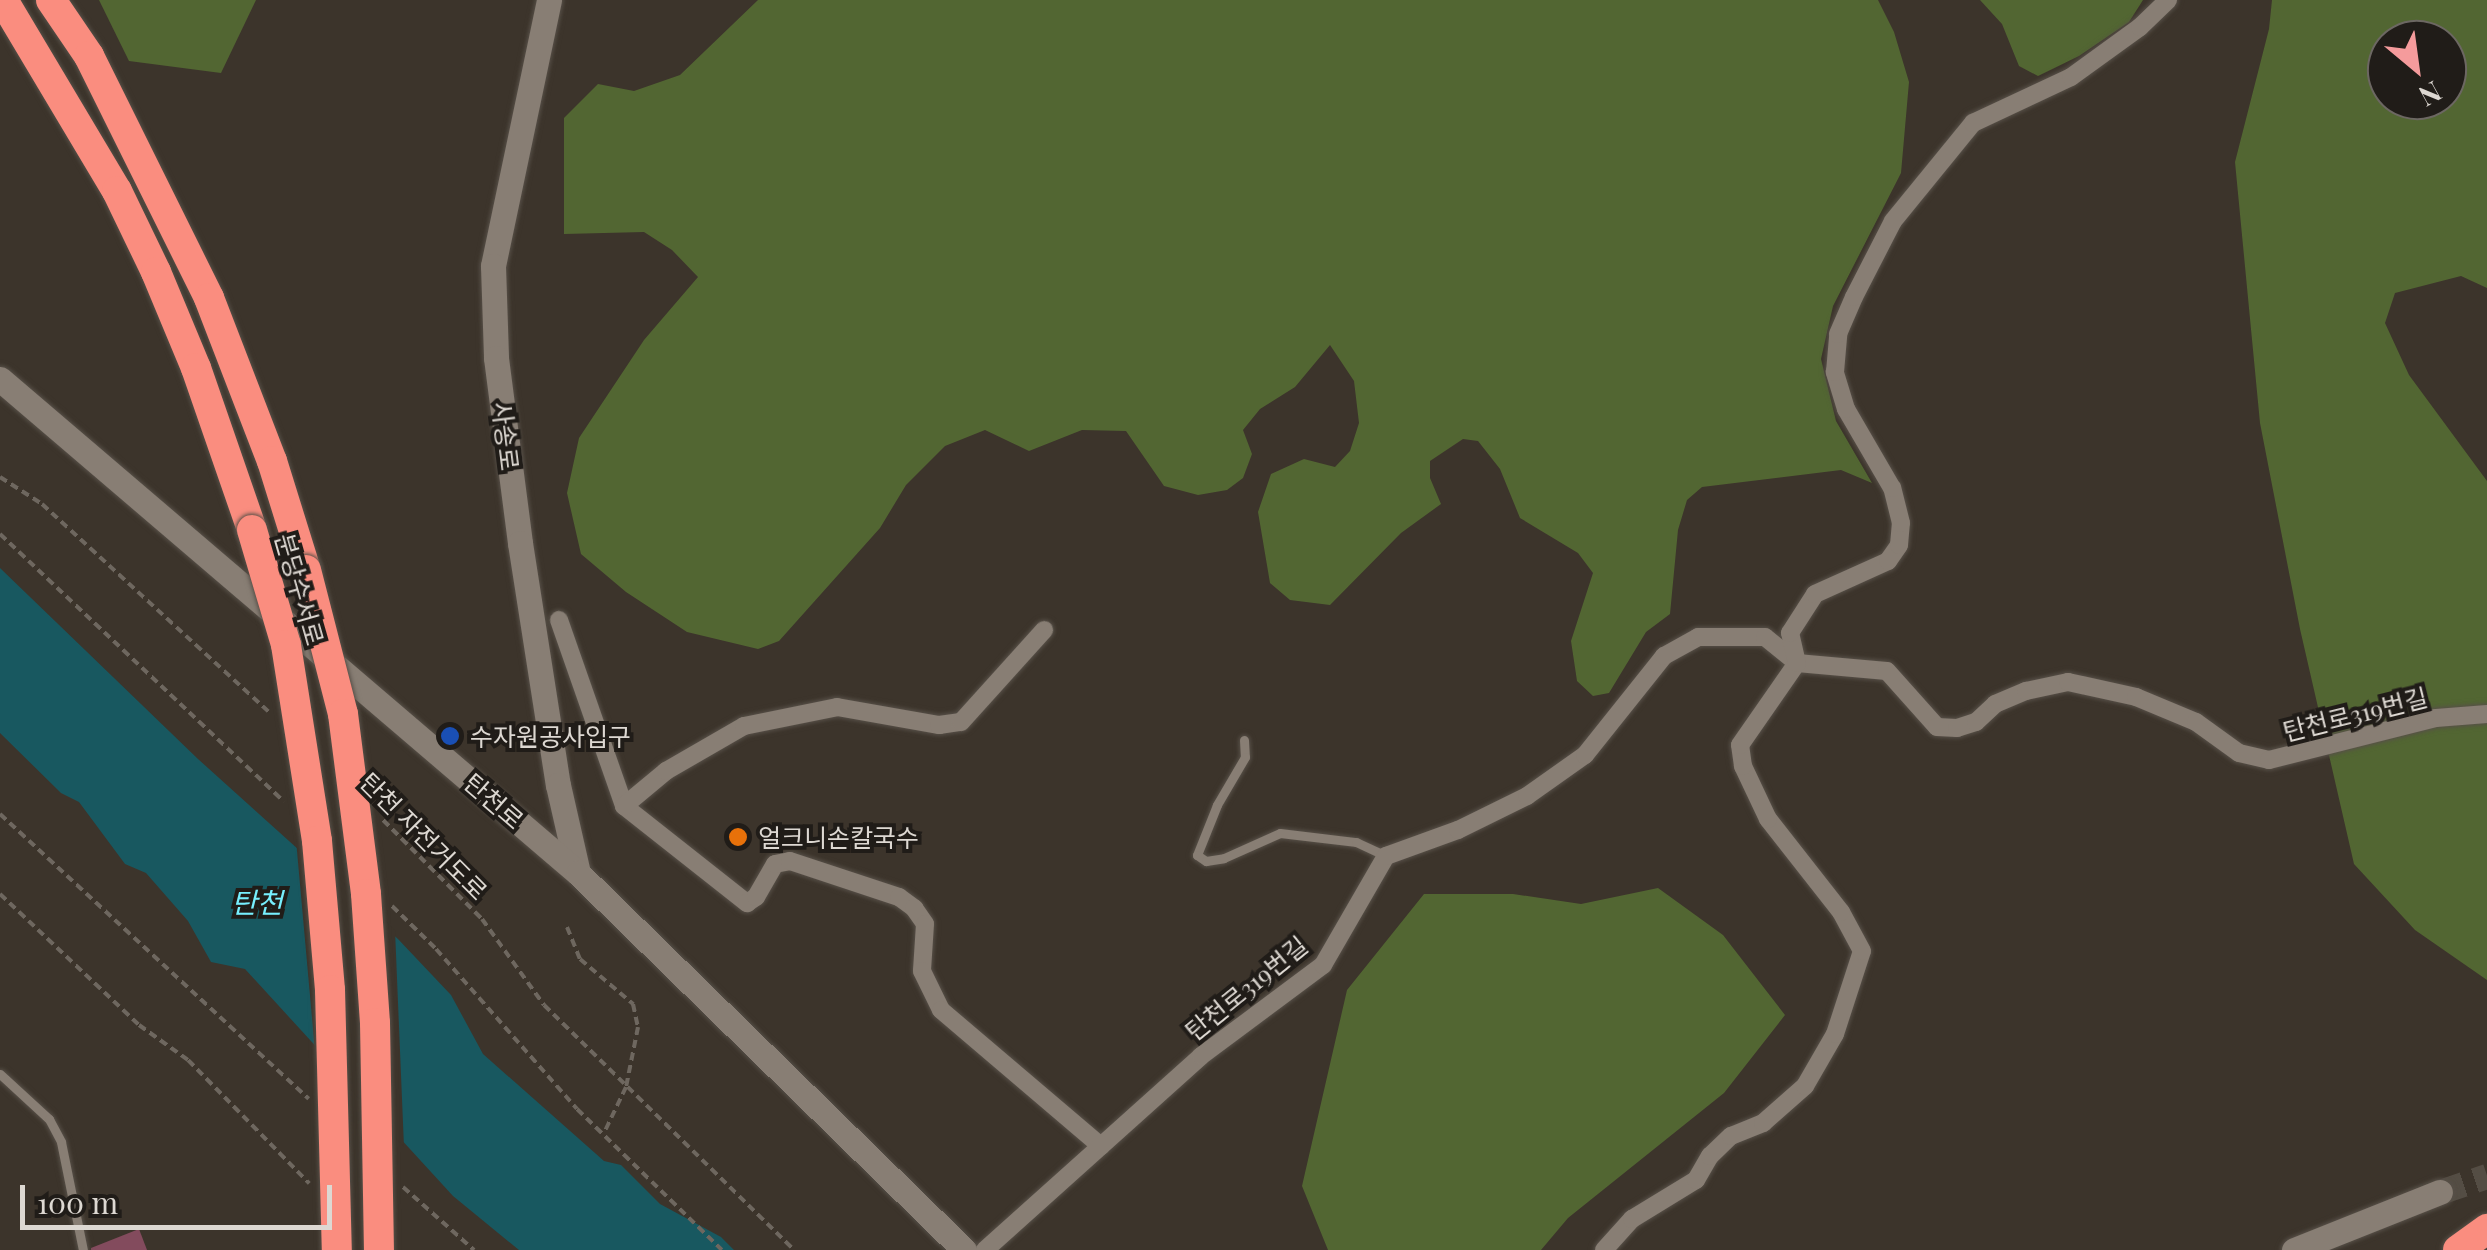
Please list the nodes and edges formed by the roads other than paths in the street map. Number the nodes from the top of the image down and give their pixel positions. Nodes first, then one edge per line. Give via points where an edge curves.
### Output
1 (4, 0) edge
2 (51, 0) edge
3 (550, 0) edge
4 (2168, 0) edge
5 (0, 379) edge
6 (558, 620) dead end
7 (1044, 630) dead end
8 (1797, 662) junction
9 (2487, 714) edge
10 (1244, 740) dead end
11 (624, 806) junction
12 (1386, 856) junction
13 (578, 873) junction
14 (0, 1074) edge
15 (1102, 1146) junction
16 (2487, 1229) edge
17 (83, 1250) edge
18 (337, 1250) edge
19 (379, 1250) edge
20 (964, 1250) edge
21 (986, 1250) edge
22 (1604, 1250) edge
23 (2294, 1250) edge
24 (2338, 1250) edge
25 (2458, 1250) edge

1 - 18 highway, 분당수서로, bridge via 117,191 156,272 196,368 286,645 317,842 330,990
2 - 19 highway, 분당수서로, bridge via 88,56 209,298 306,570 343,714 366,894
3 - 13 main road, 사송로 via 493,266 496,358 520,542
4 - 8 street via 2072,77 1973,123 1892,221 1838,334 1835,372 1846,409 1892,488 1899,545 1888,561 1814,594 1790,633
5 - 13 main road, 탄천로
6 - 11 street
7 - 11 street via 961,722 939,725 836,708 744,726 666,771
8 - 9 street, 탄천로319번길 via 1886,671 1938,727 1976,722 1995,704 2026,691 2068,682 2106,689 2165,708 2239,753 2270,760 2436,718
8 - 12 street, 탄천로319번길 via 1766,637 1698,638 1664,656 1585,755 1527,796
8 - 22 street via 1740,745 1743,766 1768,818 1841,912 1862,951 1851,991 1805,1086 1762,1123 1731,1136 1696,1180 1632,1219
10 - 12 lane via 1246,757 1198,855 1206,861 1224,858 1280,833 1356,842
11 - 15 street via 746,903 775,864 790,861 899,897 925,924 922,971 941,1010
12 - 15 street, 탄천로319번길 via 1323,965 1201,1056
13 - 20 main road, 탄천로
14 - 17 lane via 49,1119 61,1142
15 - 21 street, 탄천로319번길
16 - 25 highway
23 - 24 main road via 2440,1192

